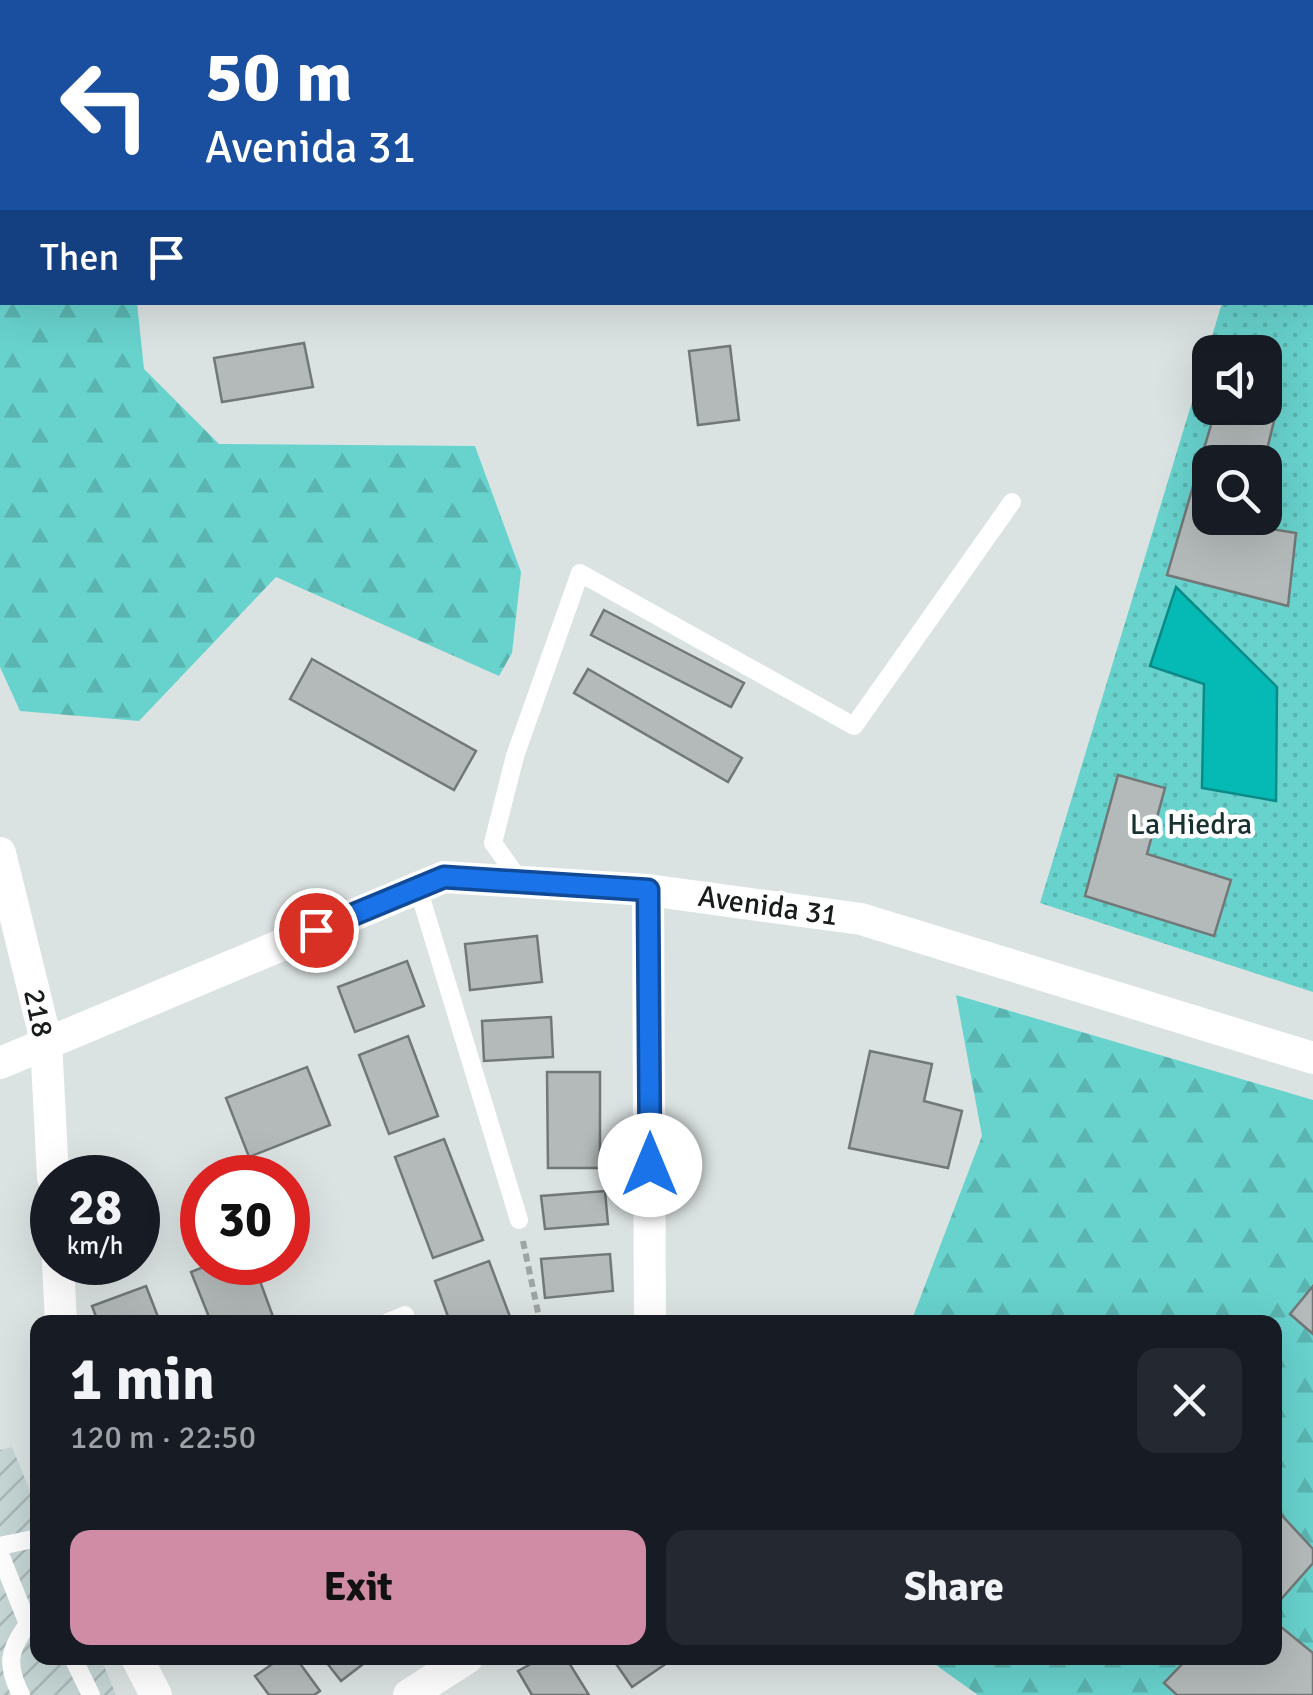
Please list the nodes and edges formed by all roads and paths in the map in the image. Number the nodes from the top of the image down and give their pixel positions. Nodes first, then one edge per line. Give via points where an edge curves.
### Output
1 (1012, 502) dead end
2 (0, 852) edge
3 (521, 882) junction
4 (418, 888) junction
5 (648, 890) junction
6 (46, 1041) junction
7 (1313, 1058) edge
8 (0, 1063) edge
9 (52, 1155) edge
10 (519, 1220) joint
11 (59, 1285) edge
12 (61, 1315) edge
13 (539, 1315) edge
14 (650, 1315) edge
15 (30, 1541) edge
16 (0, 1550) edge
17 (30, 1619) edge
18 (30, 1629) edge
19 (77, 1665) edge
20 (141, 1665) edge
21 (456, 1665) edge
22 (21, 1695) edge
23 (91, 1695) edge
24 (156, 1695) edge
25 (410, 1695) edge

1 - 3 lane via 854,726 580,573 515,756 493,844
2 - 6 street, 218
3 - 4 street, Avenida 31 via 444,877
3 - 5 street, Avenida 31
4 - 6 street, Avenida 31
4 - 10 lane
5 - 7 street, Avenida 31 via 861,919
5 - 14 street
6 - 8 street, Avenida 31
6 - 9 street, 218
10 - 13 path
11 - 12 street
15 - 16 lane
16 - 17 lane
18 - 22 lane via 12,1645 8,1670
19 - 23 lane
20 - 24 street
21 - 25 street

